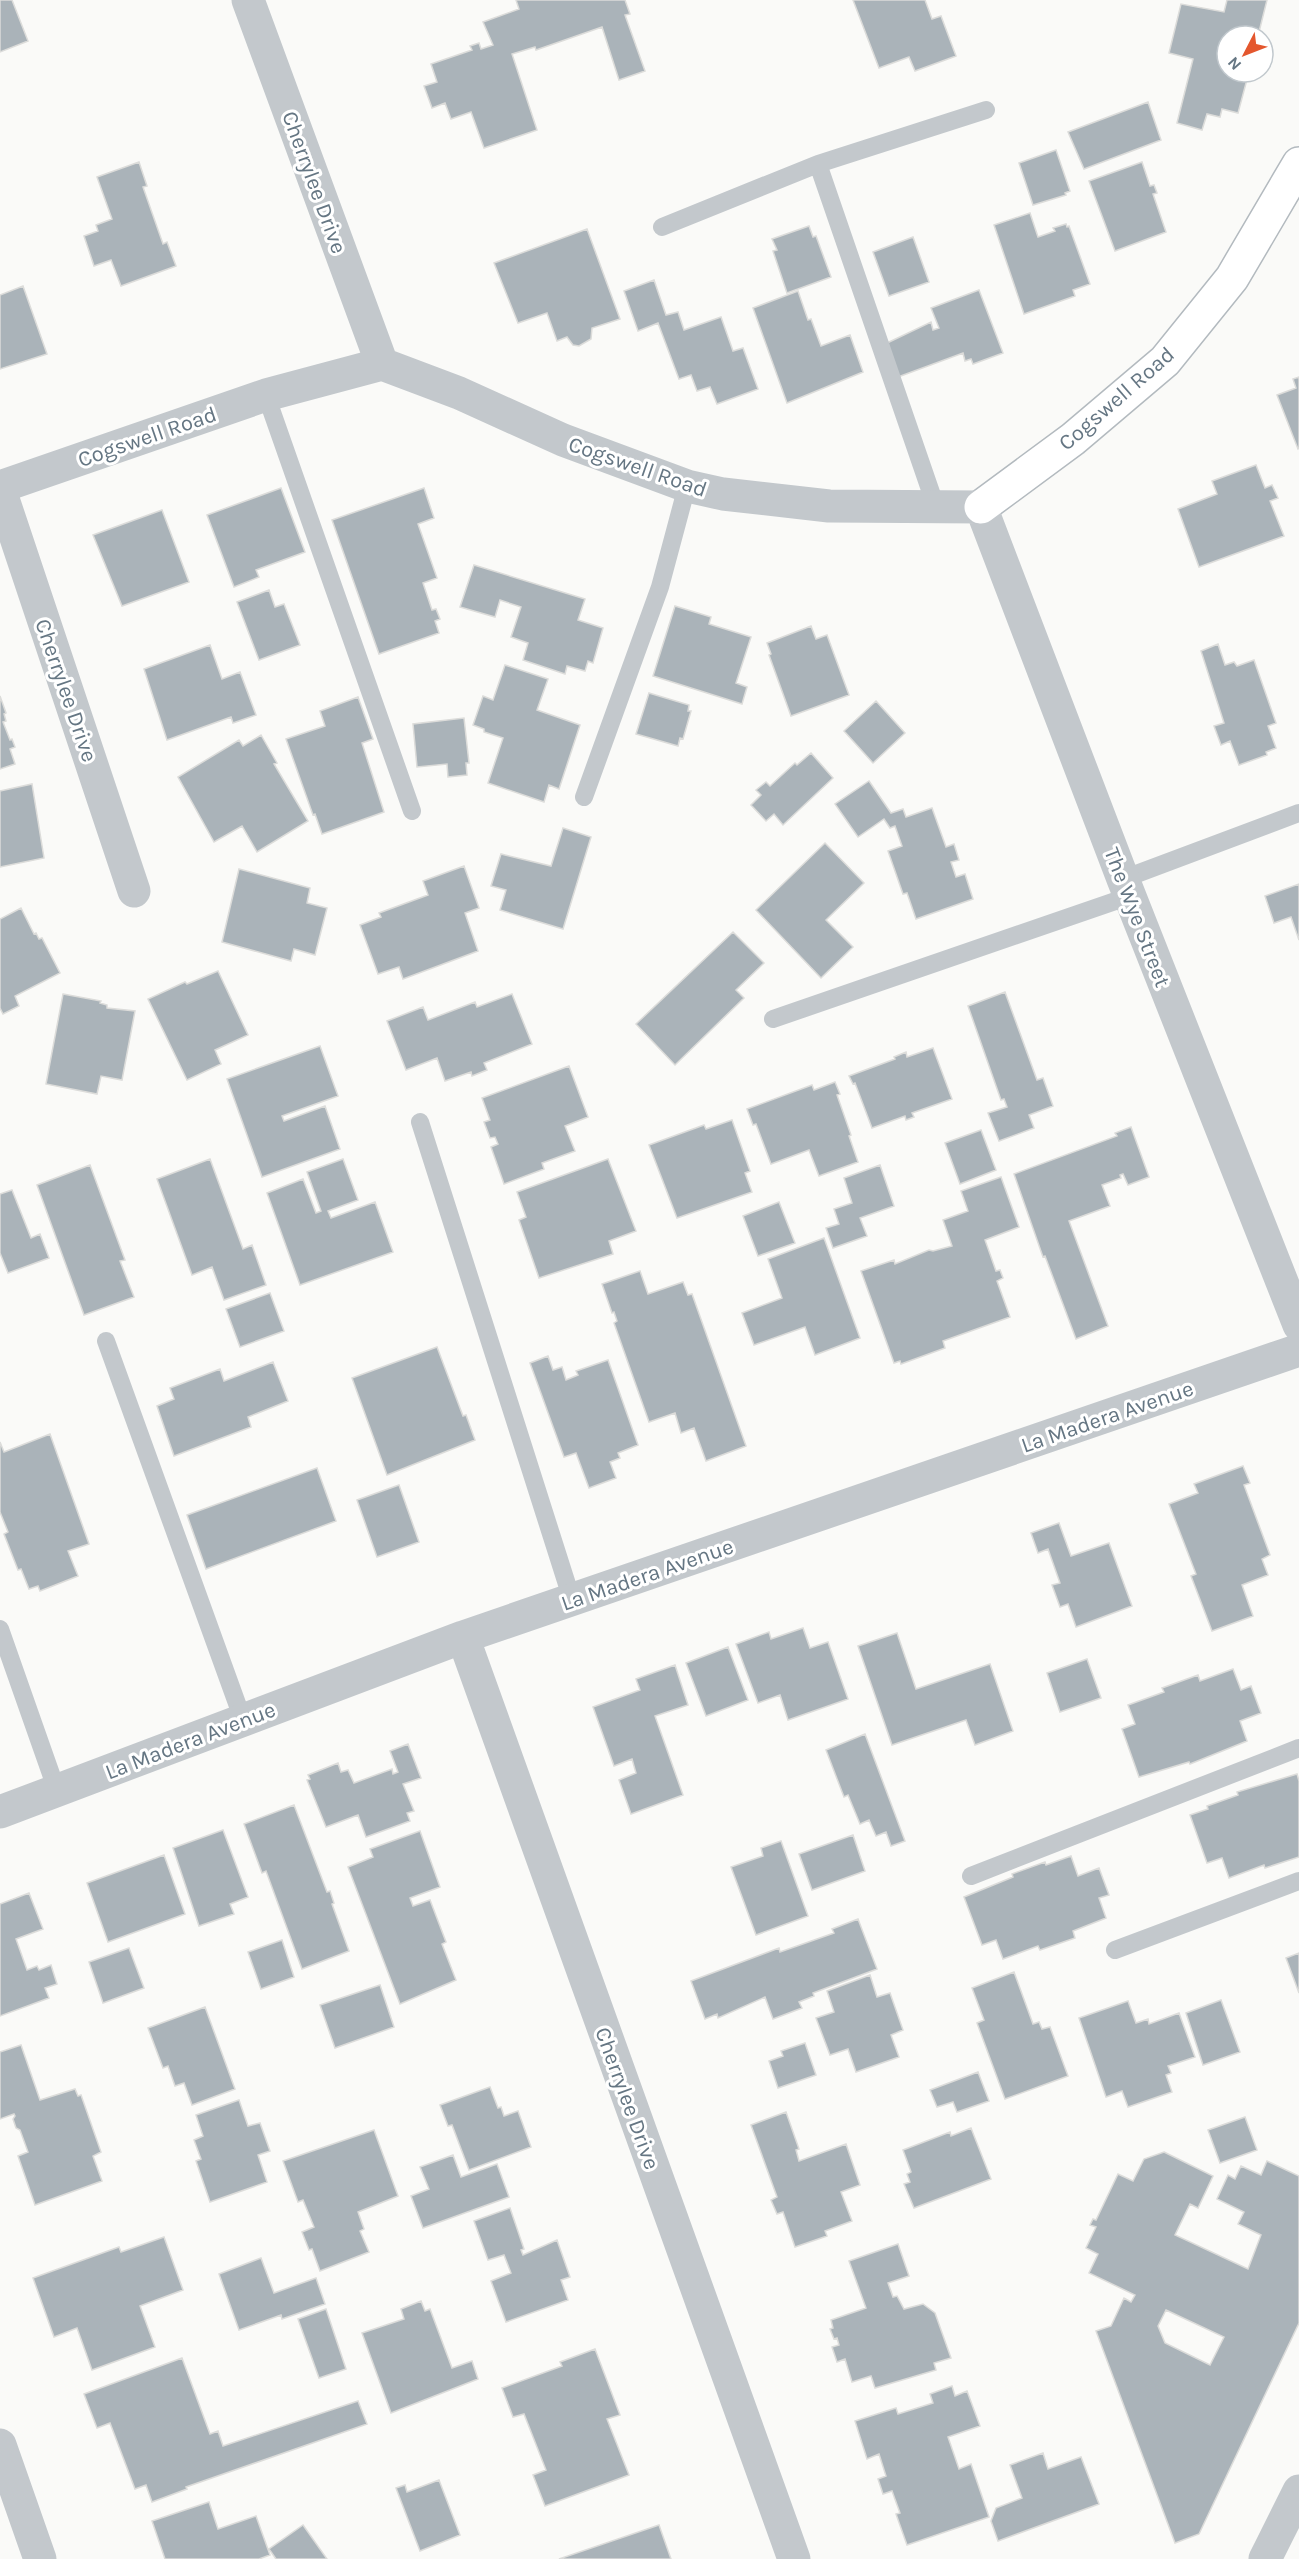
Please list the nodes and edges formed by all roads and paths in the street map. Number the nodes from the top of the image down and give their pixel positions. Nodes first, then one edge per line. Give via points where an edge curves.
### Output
1 (248, 0) edge
2 (986, 110) dead end
3 (818, 164) junction
4 (1299, 164) edge
5 (662, 227) dead end
6 (382, 364) junction
7 (266, 395) junction
8 (687, 486) junction
9 (0, 489) edge
10 (936, 507) junction
11 (981, 507) junction
12 (584, 797) dead end
13 (412, 811) dead end
14 (1299, 813) edge
15 (1127, 888) junction
16 (134, 891) dead end
17 (773, 1018) dead end
18 (420, 1122) dead end
19 (1299, 1325) edge
20 (106, 1341) dead end
21 (1299, 1350) edge
22 (572, 1600) junction
23 (0, 1629) edge
24 (463, 1637) junction
25 (243, 1720) junction
26 (1299, 1748) edge
27 (57, 1791) junction
28 (0, 1812) edge
29 (971, 1876) dead end
30 (1299, 1881) edge
31 (1115, 1950) dead end
32 (0, 2445) edge
33 (1299, 2491) edge
34 (40, 2559) edge
35 (794, 2559) edge
36 (1265, 2559) edge

1 - 6 street, Cherrylee Drive
2 - 3 lane
3 - 5 lane
3 - 10 lane
4 - 11 street, Cogswell Road via 1232,278 1165,361 1073,439
6 - 7 street, Cogswell Road
6 - 8 street, Cogswell Road via 459,393 563,440
7 - 9 street, Cogswell Road
7 - 13 lane
8 - 10 street, Cogswell Road via 829,506
8 - 12 lane via 660,587
9 - 16 street, Cherrylee Drive
10 - 11 street, Cogswell Road
11 - 15 street, The Wye Street
14 - 15 lane
15 - 17 lane
15 - 19 street, The Wye Street
18 - 22 lane
20 - 25 lane
21 - 22 street, La Madera Avenue
22 - 24 street, La Madera Avenue
23 - 27 lane
24 - 25 street, La Madera Avenue
24 - 35 street, Cherrylee Drive
25 - 27 street, La Madera Avenue
26 - 29 lane
27 - 28 street, La Madera Avenue
30 - 31 lane
32 - 34 street
33 - 36 street

